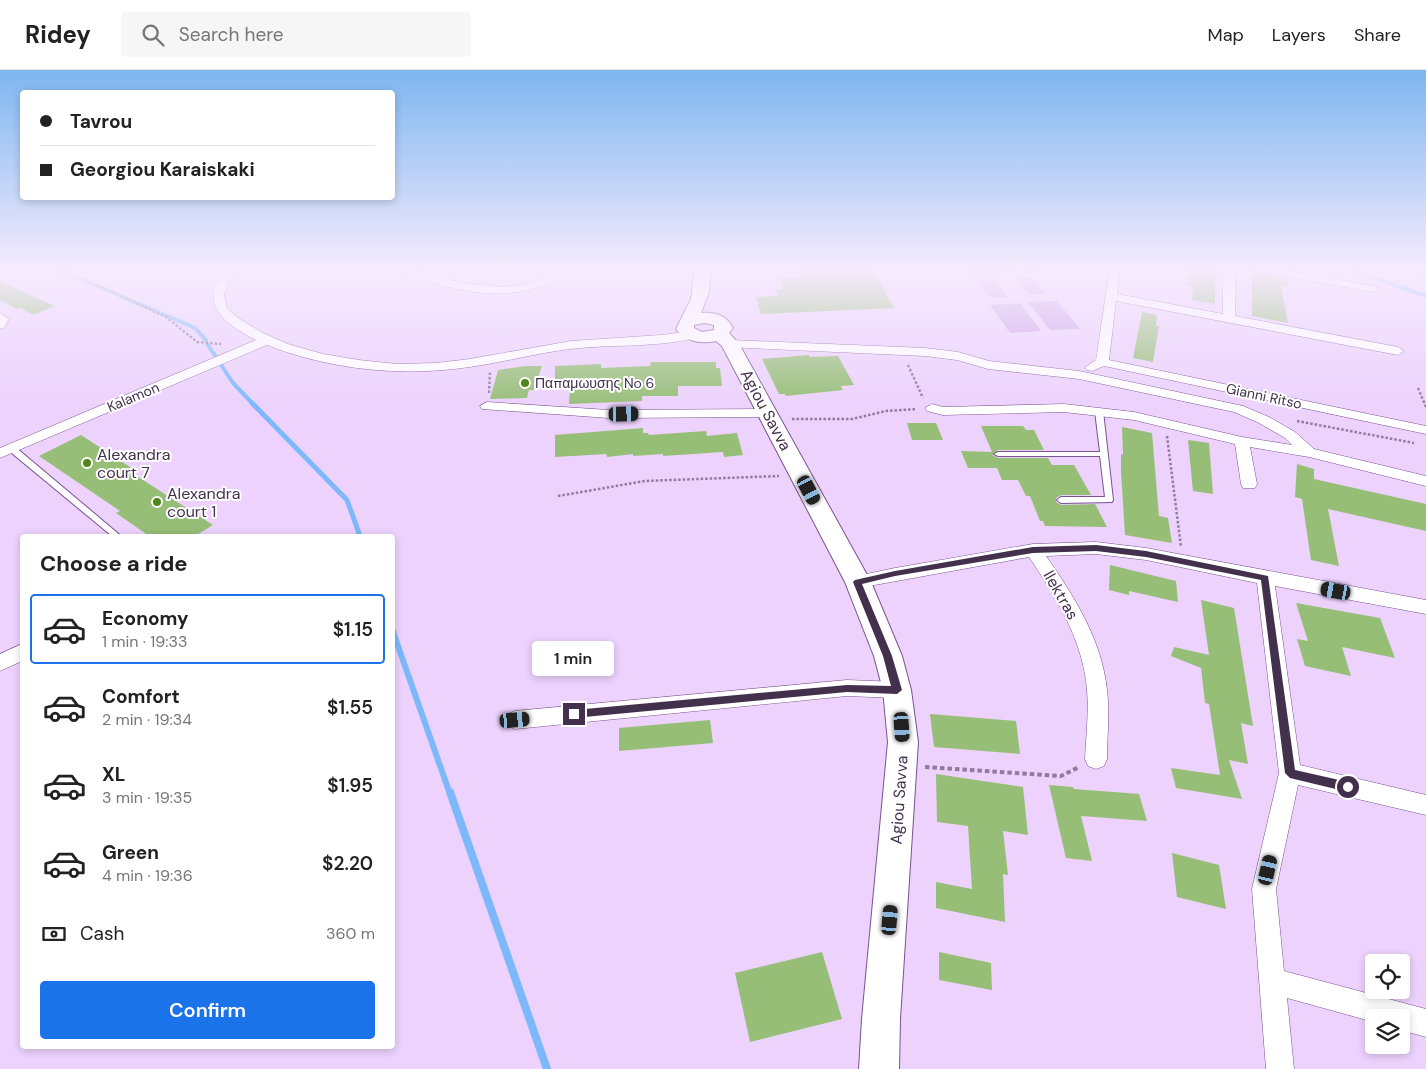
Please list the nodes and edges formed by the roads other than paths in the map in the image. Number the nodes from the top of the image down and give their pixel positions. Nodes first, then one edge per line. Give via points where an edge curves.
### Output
1 (226, 315) edge
2 (695, 315) edge
3 (716, 315) edge
4 (1108, 315) edge
5 (1207, 315) edge
6 (1229, 315) edge
7 (1229, 319) junction
8 (690, 328) junction
9 (723, 332) junction
10 (266, 340) junction
11 (1398, 351) dead end
12 (1102, 362) junction
13 (1078, 375) junction
14 (487, 406) road end
15 (932, 408) road end
16 (1099, 411) junction
17 (770, 417) junction
18 (1426, 430) edge
19 (1242, 441) junction
20 (6, 451) edge
21 (1309, 452) junction
22 (998, 454) dead end
23 (1104, 454) junction
24 (1426, 481) edge
25 (1249, 484) dead end
26 (1061, 500) dead end
27 (114, 534) edge
28 (1033, 550) junction
29 (1265, 578) junction
30 (858, 582) junction
31 (1426, 608) edge
32 (20, 653) edge
33 (0, 663) edge
34 (897, 690) junction
35 (515, 720) dead end
36 (1096, 759) road end
37 (1290, 773) junction
38 (1426, 806) edge
39 (1272, 981) junction
40 (1426, 1023) edge
41 (880, 1069) edge
42 (1280, 1069) edge

1 - 10 street
2 - 8 street
3 - 9 street, Agiou Savva
4 - 12 street
5 - 7 street
6 - 7 street
7 - 11 street
8 - 9 street via 709,337
8 - 10 street via 657,340 582,344 438,366 363,366
9 - 13 street via 958,356 988,365
9 - 17 street, Agiou Savva
10 - 20 street, Kalamon
12 - 13 street
12 - 18 street, Gianni Ritso
13 - 21 street via 1238,409 1290,435
14 - 17 street via 609,414
15 - 16 street
16 - 19 street
16 - 23 lane
17 - 30 street, Agiou Savva
19 - 21 street
19 - 25 street
20 - 27 lane
21 - 24 street
22 - 23 lane
23 - 26 lane via 1109,500
28 - 29 street via 1096,548 1146,554
28 - 30 street
28 - 36 street, Ilektras via 1068,602 1092,662 1097,682
29 - 31 street
29 - 37 street
30 - 34 street, Agiou Savva via 888,656
32 - 33 street
34 - 35 street via 847,688
34 - 41 street, Agiou Savva via 903,742 902,765 881,1019
37 - 38 street
37 - 39 street via 1264,889
39 - 40 street
39 - 42 street

